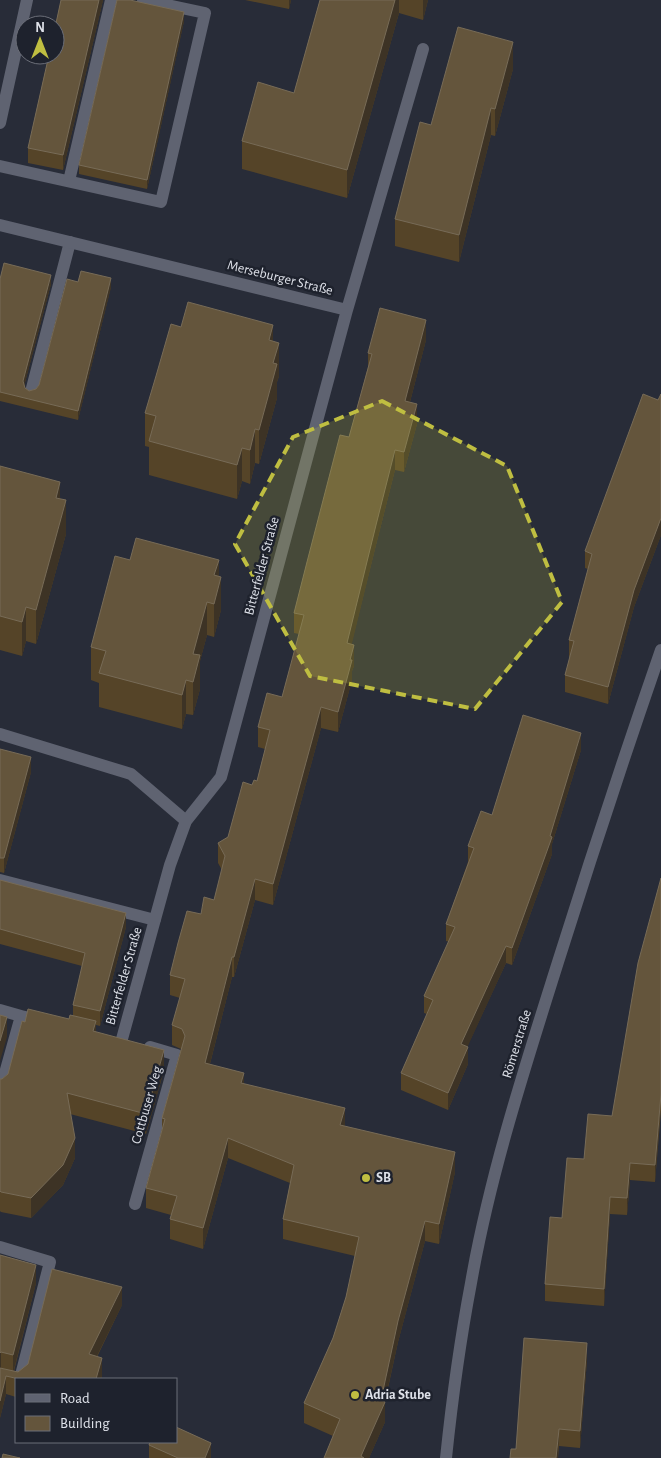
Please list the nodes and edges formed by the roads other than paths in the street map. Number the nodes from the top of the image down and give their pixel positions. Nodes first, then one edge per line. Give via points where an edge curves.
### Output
1 (27, 0) edge
2 (110, 0) edge
3 (143, 0) edge
4 (423, 49) dead end
5 (0, 123) edge
6 (0, 166) edge
7 (69, 181) junction
8 (0, 225) edge
9 (70, 242) junction
10 (347, 310) junction
11 (31, 392) edge
12 (661, 650) edge
13 (0, 734) edge
14 (186, 821) junction
15 (0, 880) edge
16 (155, 920) junction
17 (0, 1010) edge
18 (21, 1016) junction
19 (57, 1024) edge
20 (126, 1041) joint
21 (0, 1091) edge
22 (135, 1204) dead end
23 (0, 1247) edge
24 (16, 1378) edge
25 (446, 1458) edge

1 - 5 street
2 - 7 street
3 - 7 street via 205,13 160,202
4 - 10 street, Merseburger Straße
6 - 7 street
8 - 9 street, Merseburger Straße
9 - 10 street, Merseburger Straße
9 - 11 street
10 - 14 street, Bitterfelder Straße via 221,777
12 - 25 street, Römerstraße via 605,813 508,1127 471,1282
13 - 14 street via 130,774
14 - 16 street, Bitterfelder Straße
15 - 16 street, Bitterfelder Straße
16 - 20 street, Bitterfelder Straße
17 - 18 street
18 - 19 street
18 - 21 street
20 - 22 street, Cottbuser Weg via 177,1055
23 - 24 street via 50,1262

